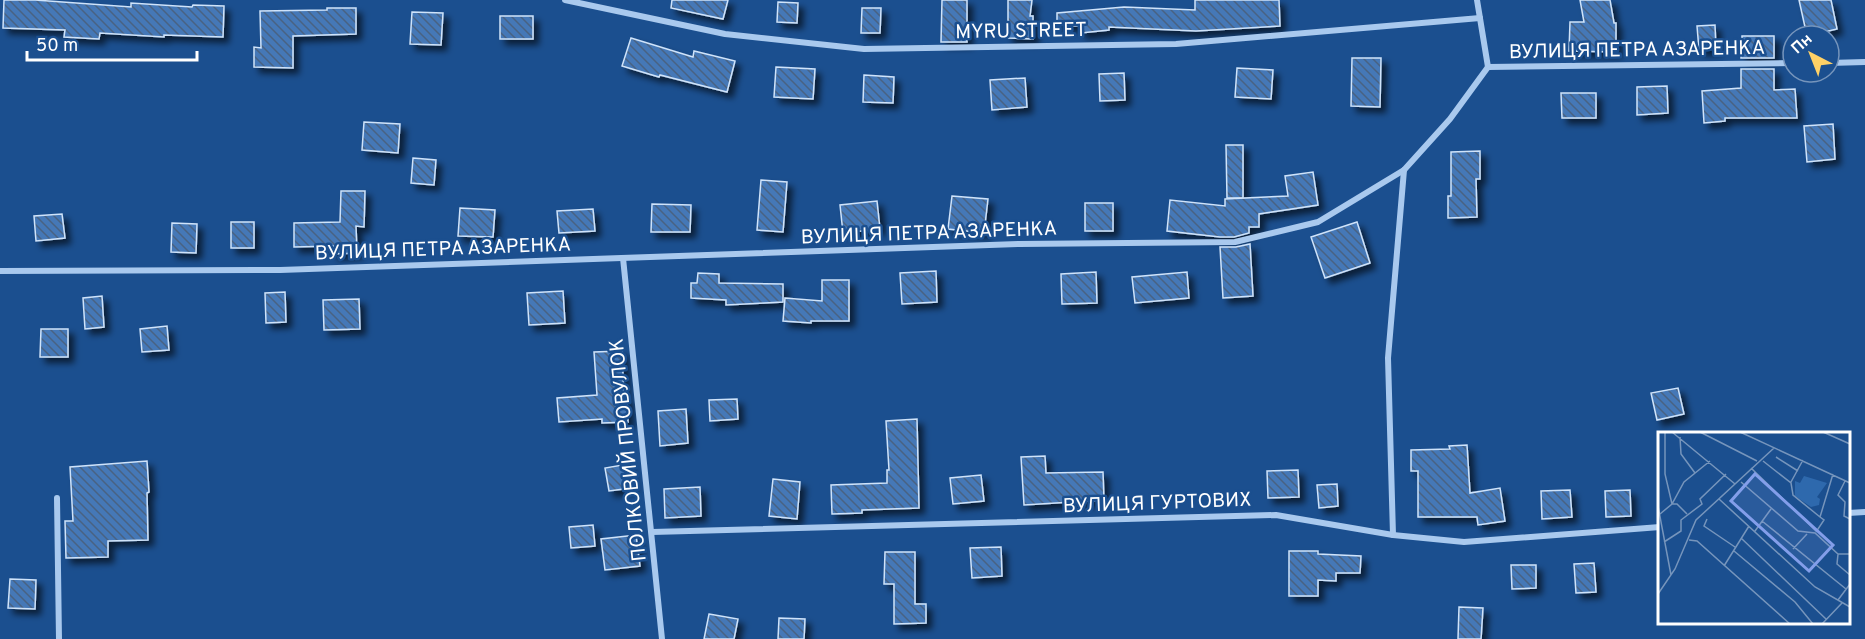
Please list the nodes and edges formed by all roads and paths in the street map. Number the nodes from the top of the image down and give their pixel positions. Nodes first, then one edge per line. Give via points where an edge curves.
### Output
1 (565, 0) edge
2 (1477, 0) edge
3 (1480, 18) junction
4 (1865, 62) edge
5 (1781, 63) edge
6 (1841, 63) edge
7 (1488, 67) junction
8 (1404, 170) junction
9 (623, 258) junction
10 (0, 271) edge
11 (57, 498) dead end
12 (1865, 512) edge
13 (1850, 513) edge
14 (1658, 527) edge
15 (652, 532) junction
16 (1393, 535) junction
17 (59, 639) edge
18 (662, 639) edge

1 - 3 street, MYRU STREET via 725,34 864,49 1176,44
2 - 3 street
3 - 7 street
4 - 6 street
5 - 7 street, ВУЛИЦЯ ПЕТРА АЗАРЕНКА
7 - 8 street, ВУЛИЦЯ ПЕТРА АЗАРЕНКА via 1450,119
8 - 9 street, ВУЛИЦЯ ПЕТРА АЗАРЕНКА via 1318,222 1235,242 1019,244
8 - 16 street via 1388,358
9 - 10 street, ВУЛИЦЯ ПЕТРА АЗАРЕНКА via 280,270
9 - 15 street, ПОЛКОВИЙ ПРОВУЛОК
11 - 17 street
12 - 13 street
14 - 16 street, ВУЛИЦЯ ГУРТОВИХ via 1464,542
15 - 16 street, ВУЛИЦЯ ГУРТОВИХ via 1276,515
15 - 18 street, ПОЛКОВИЙ ПРОВУЛОК

